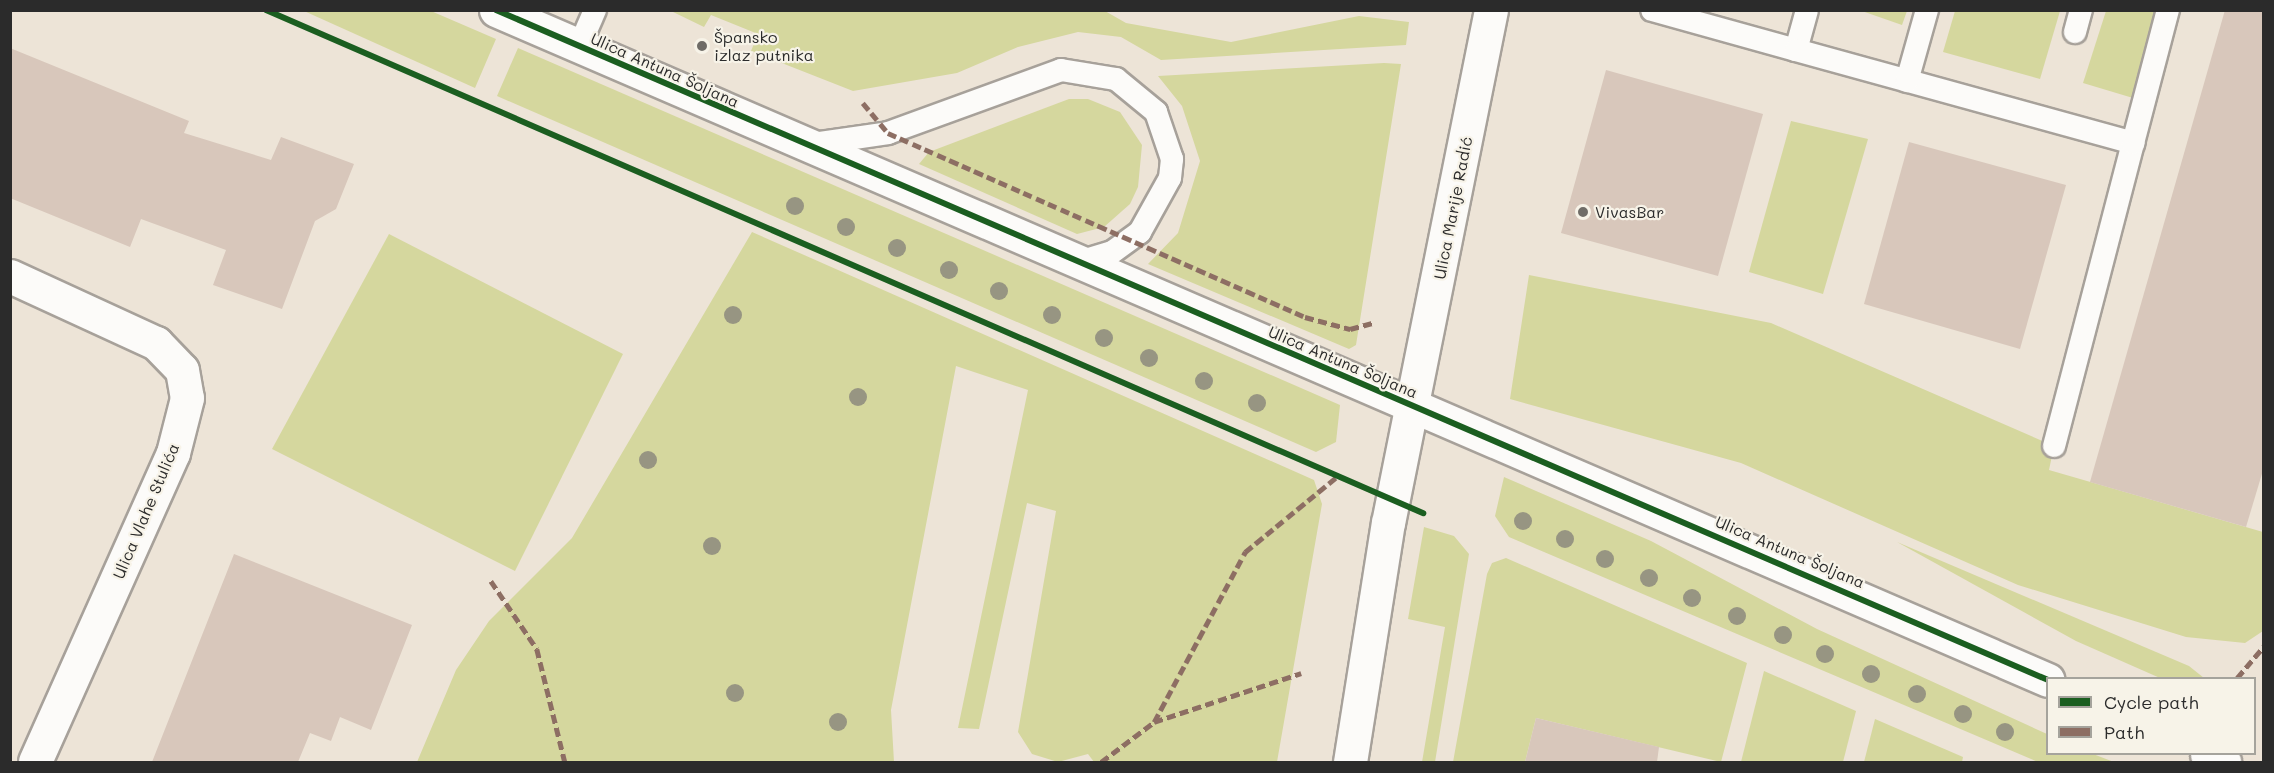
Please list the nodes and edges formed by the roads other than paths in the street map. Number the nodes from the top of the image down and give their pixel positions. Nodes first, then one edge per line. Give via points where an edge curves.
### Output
1 (496, 10) edge
2 (595, 10) edge
3 (1491, 10) edge
4 (1652, 10) edge
5 (1807, 10) edge
6 (1927, 10) edge
7 (2081, 10) edge
8 (2168, 10) edge
9 (2075, 33) dead end
10 (579, 47) junction
11 (1796, 50) junction
12 (1907, 81) junction
13 (2133, 143) junction
14 (802, 145) junction
15 (1074, 264) junction
16 (10, 276) edge
17 (1412, 406) junction
18 (2054, 446) dead end
19 (2046, 679) edge
20 (34, 762) edge
21 (1350, 762) edge

1 - 10 street, Ulica Antuna Šoljana
2 - 10 lane
3 - 17 street, Ulica Marije Radić
4 - 11 lane
5 - 11 lane
6 - 12 lane
7 - 9 lane
8 - 13 lane
10 - 14 street, Ulica Antuna Šoljana
11 - 12 lane
12 - 13 lane
13 - 18 lane
14 - 15 street, Ulica Antuna Šoljana
14 - 15 lane via 884,134 1061,70 1116,79 1156,112 1172,159 1170,178 1140,232 1112,252
15 - 17 street, Ulica Antuna Šoljana
16 - 20 street, Ulica Vlahe Stulića via 156,343 182,370 187,398 173,453
17 - 19 street, Ulica Antuna Šoljana
17 - 21 street, Ulica Antuna Šoljana

